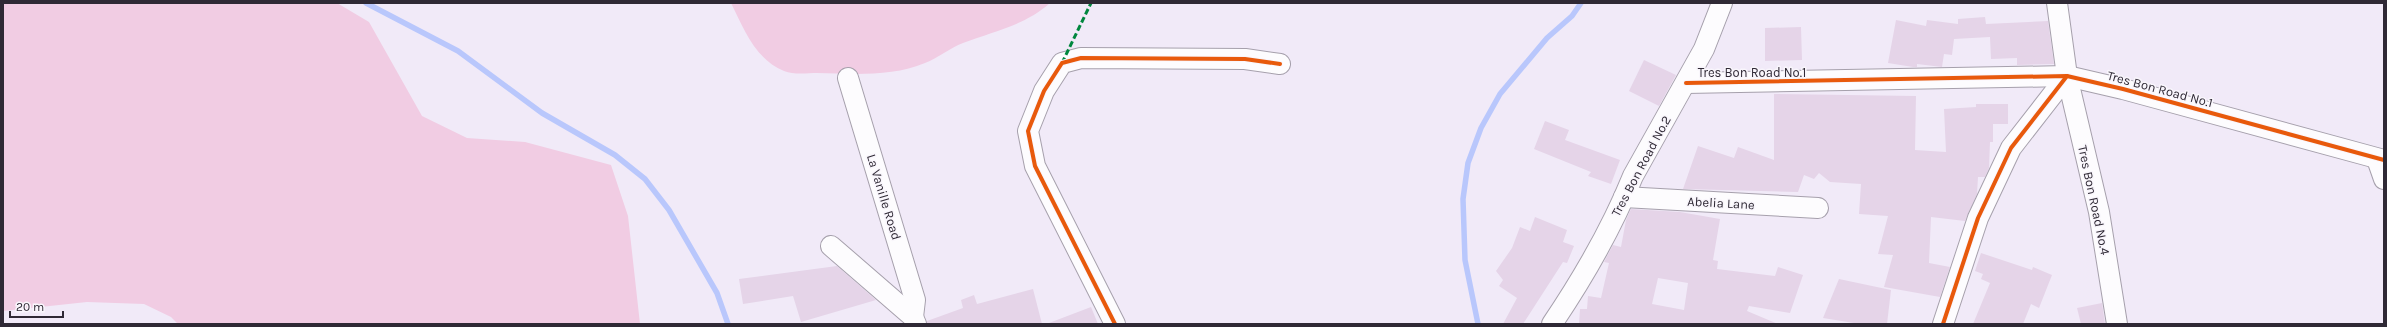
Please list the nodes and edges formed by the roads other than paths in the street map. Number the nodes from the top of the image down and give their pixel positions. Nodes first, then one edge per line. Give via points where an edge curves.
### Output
1 (1722, 3) edge
2 (2056, 3) edge
3 (1280, 64) dead end
4 (2067, 76) junction
5 (848, 78) dead end
6 (1686, 83) junction
7 (2381, 160) edge
8 (2384, 179) edge
9 (1624, 197) junction
10 (1818, 208) dead end
11 (831, 246) dead end
12 (914, 320) edge
13 (1115, 324) edge
14 (1552, 324) edge
15 (1943, 324) edge
16 (2117, 324) edge

1 - 6 street, Tres Bon Road No.2 via 1704,49
2 - 4 street, Tres Bon Road No.4
3 - 13 street via 1245,59 1081,58 1062,63 1044,91 1028,131 1035,166
4 - 6 street, Tres Bon Road No.1
4 - 7 street, Tres Bon Road No.1
4 - 15 street via 2011,148 1978,218
4 - 16 street, Tres Bon Road No.4 via 2099,212
5 - 12 street, La Vanille Road via 915,300
6 - 9 street, Tres Bon Road No.2 via 1633,176
7 - 8 street
9 - 10 street, Abelia Lane
9 - 14 street, Tres Bon Road No.2 via 1579,284
11 - 12 street, La Vanille Road

